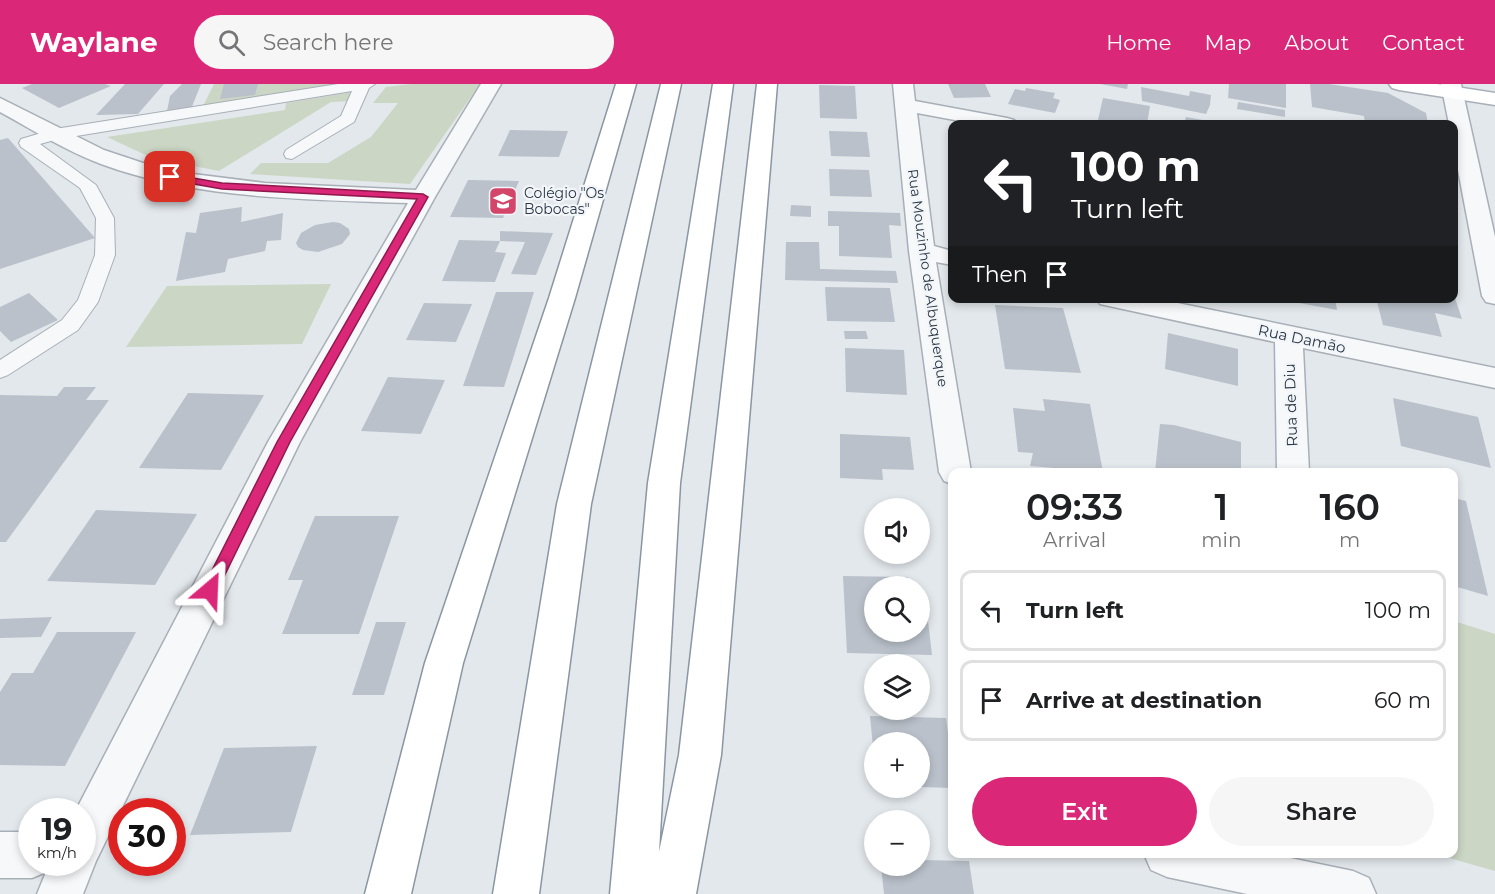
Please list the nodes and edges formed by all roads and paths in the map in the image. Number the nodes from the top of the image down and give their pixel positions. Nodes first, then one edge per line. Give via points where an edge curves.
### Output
1 (491, 84) edge
2 (626, 84) edge
3 (671, 84) edge
4 (723, 84) edge
5 (767, 84) edge
6 (1399, 84) edge
7 (364, 85) edge
8 (1452, 88) edge
9 (904, 95) edge
10 (1495, 99) edge
11 (0, 104) edge
12 (994, 120) edge
13 (1455, 120) edge
14 (55, 134) junction
15 (1458, 144) edge
16 (292, 154) dead end
17 (423, 197) junction
18 (1465, 209) edge
19 (922, 250) junction
20 (948, 257) edge
21 (1495, 296) edge
22 (1132, 303) edge
23 (1289, 337) junction
24 (0, 370) edge
25 (1495, 378) edge
26 (954, 468) edge
27 (1293, 468) edge
28 (96, 817) edge
29 (0, 855) edge
30 (18, 855) edge
31 (1186, 858) edge
32 (68, 876) edge
33 (60, 894) edge
34 (388, 894) edge
35 (516, 894) edge
36 (633, 894) edge
37 (673, 894) edge
38 (1353, 894) edge

1 - 17 street
2 - 34 main road via 562,298 444,663
3 - 35 main road via 574,504
4 - 36 main road via 664,483
5 - 37 main road via 700,755
6 - 8 main road
7 - 14 lane
7 - 16 lane via 348,119
8 - 10 main road
8 - 13 street
9 - 12 street
9 - 19 street, Rua Mouzinho de Albuquerque
11 - 14 street
14 - 17 street via 108,159 200,183
14 - 24 lane via 27,143 87,185 105,218 105,255 88,302 70,325
15 - 18 street
17 - 28 street via 284,442
18 - 21 street
19 - 20 street
19 - 26 street, Rua Mouzinho de Albuquerque
22 - 23 street, Rua Damão
23 - 25 street, Rua Damão
23 - 27 street, Rua de Diu
29 - 30 street
31 - 38 street
32 - 33 street

